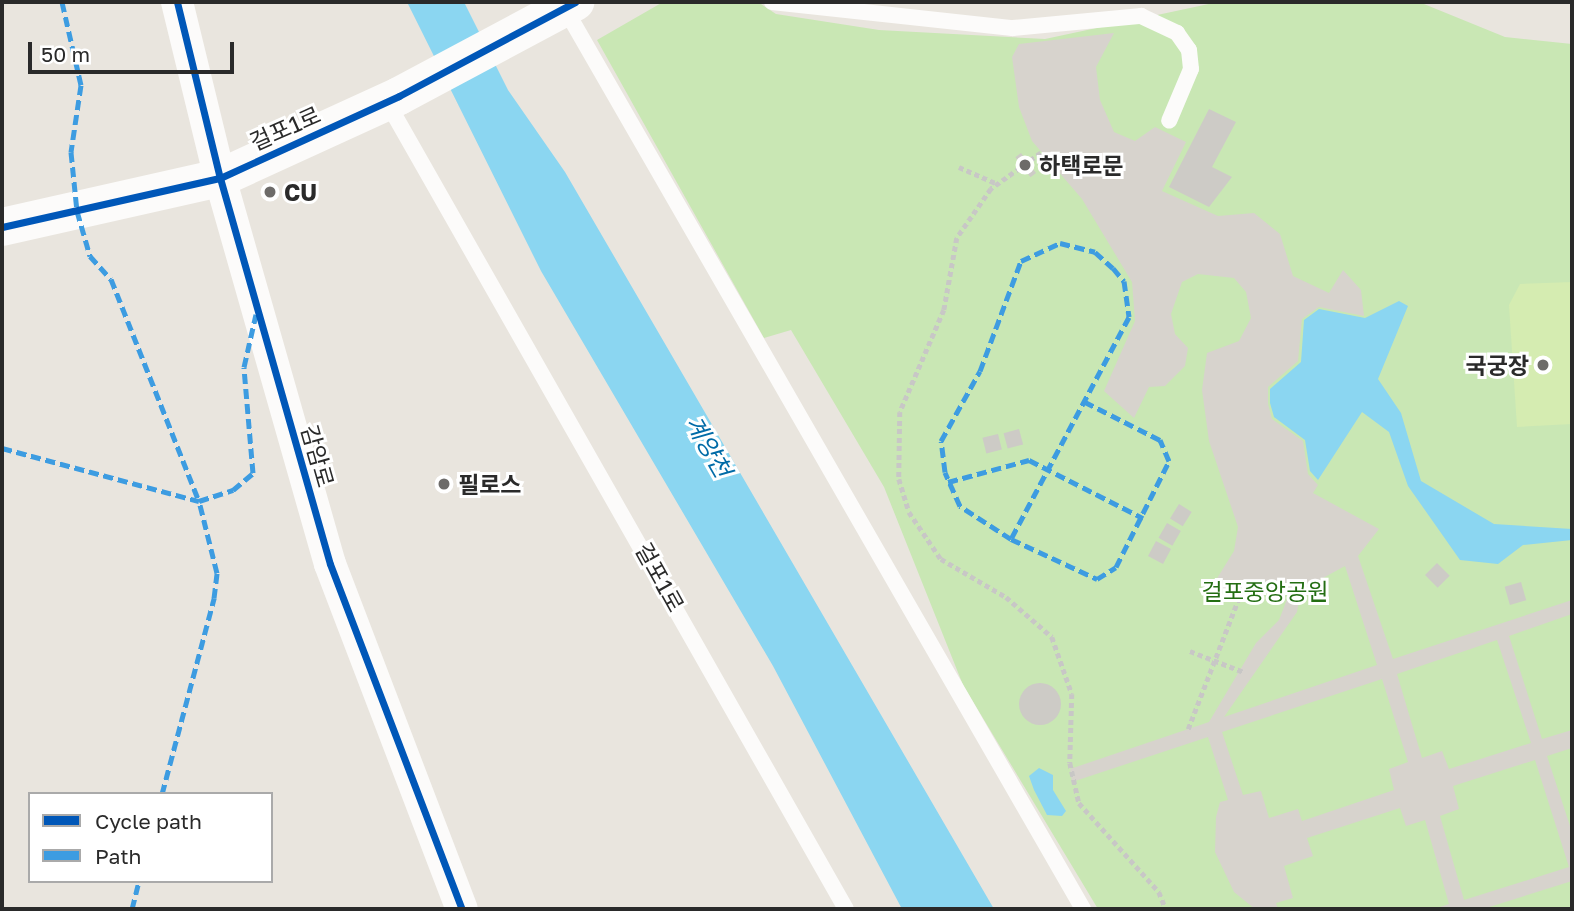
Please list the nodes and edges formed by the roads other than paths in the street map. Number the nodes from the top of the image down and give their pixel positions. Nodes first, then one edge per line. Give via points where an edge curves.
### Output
1 (177, 2) edge
2 (772, 2) edge
3 (561, 7) edge
4 (393, 99) junction
5 (1168, 121) dead end
6 (219, 178) junction
7 (2, 228) edge
8 (462, 909) edge
9 (846, 909) edge
10 (1083, 909) edge

1 - 6 street, 감암로
2 - 5 lane via 1013,28 1141,16 1177,33 1189,50 1191,69
3 - 4 street, 걸포1로
3 - 10 lane
4 - 6 street, 걸포1로
4 - 9 lane, 걸포1로
6 - 7 street, 걸포1로
6 - 8 street, 감암로 via 330,564

